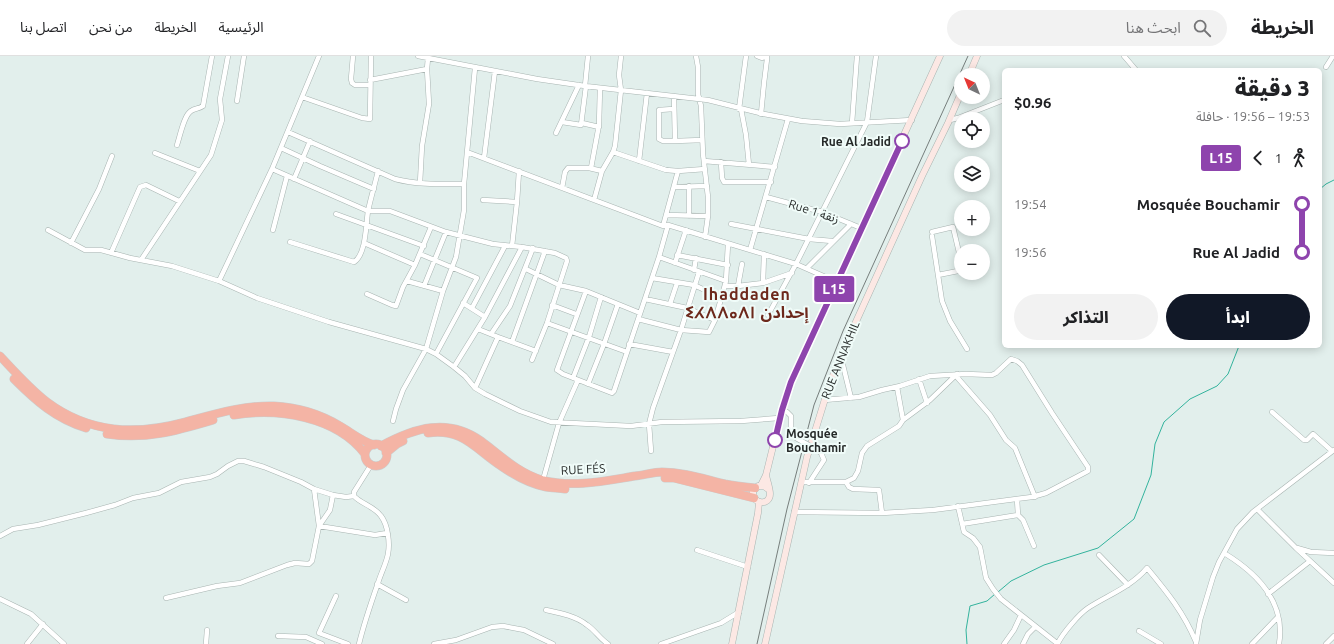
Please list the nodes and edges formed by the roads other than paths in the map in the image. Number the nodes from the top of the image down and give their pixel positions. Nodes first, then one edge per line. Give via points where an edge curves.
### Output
1 (212, 56) edge
2 (228, 56) edge
3 (244, 56) edge
4 (319, 56) edge
5 (353, 56) edge
6 (371, 56) edge
7 (418, 56) edge
8 (588, 56) edge
9 (621, 56) edge
10 (696, 56) edge
11 (746, 56) edge
12 (757, 56) edge
13 (857, 56) edge
14 (876, 56) edge
15 (940, 56) edge
16 (977, 56) edge
17 (1124, 56) edge
18 (1333, 56) edge
19 (428, 58) junction
20 (1326, 67) dead end
21 (475, 68) junction
22 (972, 68) edge
23 (1134, 68) edge
24 (427, 69) junction
25 (495, 71) junction
26 (370, 83) junction
27 (579, 85) junction
28 (586, 86) junction
29 (600, 88) junction
30 (621, 90) junction
31 (647, 93) junction
32 (674, 96) junction
33 (302, 97) junction
34 (700, 99) junction
35 (237, 101) dead end
36 (1002, 101) edge
37 (957, 104) edge
38 (674, 109) junction
39 (740, 109) junction
40 (761, 114) junction
41 (788, 119) junction
42 (912, 120) junction
43 (950, 120) junction
44 (562, 122) junction
45 (867, 122) junction
46 (582, 123) junction
47 (852, 123) junction
48 (599, 127) junction
49 (288, 132) junction
50 (556, 133) dead end
51 (702, 140) junction
52 (310, 141) junction
53 (675, 141) junction
54 (177, 145) dead end
55 (281, 148) junction
56 (467, 152) junction
57 (613, 152) junction
58 (156, 153) dead end
59 (112, 156) dead end
60 (304, 158) junction
61 (484, 158) junction
62 (639, 161) junction
63 (704, 161) junction
64 (721, 162) junction
65 (749, 165) junction
66 (775, 167) junction
67 (591, 168) junction
68 (272, 169) junction
69 (705, 169) junction
70 (602, 170) junction
71 (200, 171) junction
72 (378, 171) junction
73 (519, 171) junction
74 (678, 171) junction
75 (286, 176) junction
76 (294, 179) junction
77 (771, 182) junction
78 (420, 183) junction
79 (464, 184) junction
80 (689, 186) junction
81 (707, 186) junction
82 (674, 187) junction
83 (562, 188) junction
84 (374, 189) junction
85 (766, 196) junction
86 (483, 200) dead end
87 (594, 200) junction
88 (179, 201) junction
89 (517, 202) junction
90 (368, 211) junction
91 (822, 212) junction
92 (336, 214) dead end
93 (666, 215) junction
94 (689, 216) junction
95 (708, 216) junction
96 (731, 224) dead end
97 (851, 224) junction
98 (367, 225) junction
99 (668, 225) junction
100 (663, 226) junction
101 (431, 227) junction
102 (756, 228) junction
103 (862, 228) junction
104 (48, 230) dead end
105 (273, 230) dead end
106 (686, 230) junction
107 (446, 232) junction
108 (460, 235) junction
109 (705, 237) junction
110 (809, 239) junction
111 (290, 242) dead end
112 (832, 242) junction
113 (71, 243) junction
114 (364, 243) junction
115 (728, 244) junction
116 (957, 244) edge
117 (424, 246) junction
118 (505, 246) junction
119 (512, 246) junction
120 (522, 247) junction
121 (533, 248) junction
122 (750, 250) junction
123 (545, 251) junction
124 (111, 254) junction
125 (420, 254) junction
126 (677, 254) junction
127 (764, 254) junction
128 (659, 257) junction
129 (696, 258) junction
130 (141, 260) junction
131 (434, 260) junction
132 (675, 263) junction
133 (742, 264) dead end
134 (796, 264) junction
135 (415, 265) junction
136 (728, 265) junction
137 (453, 267) junction
138 (807, 268) junction
139 (526, 269) junction
140 (696, 271) junction
141 (954, 272) edge
142 (537, 273) junction
143 (792, 273) junction
144 (938, 275) junction
145 (477, 278) junction
146 (652, 278) junction
147 (219, 281) junction
148 (407, 281) junction
149 (486, 282) junction
150 (837, 282) junction
151 (678, 283) junction
152 (763, 283) junction
153 (725, 284) junction
154 (694, 285) junction
155 (424, 286) junction
156 (559, 286) junction
157 (738, 286) junction
158 (443, 291) junction
159 (586, 291) junction
160 (367, 294) dead end
161 (601, 297) junction
162 (722, 298) junction
163 (645, 299) junction
164 (463, 303) junction
165 (618, 304) junction
166 (670, 304) junction
167 (552, 305) junction
168 (472, 308) junction
169 (687, 308) junction
170 (640, 313) junction
171 (576, 314) junction
172 (768, 316) dead end
173 (485, 317) junction
174 (638, 320) junction
175 (715, 320) junction
176 (547, 323) junction
177 (478, 329) junction
178 (681, 330) junction
179 (571, 331) junction
180 (491, 334) junction
181 (498, 337) junction
182 (589, 337) junction
183 (512, 342) junction
184 (604, 344) junction
185 (629, 344) junction
186 (426, 349) junction
187 (967, 349) dead end
188 (536, 351) junction
189 (627, 352) junction
190 (673, 352) junction
191 (436, 354) junction
192 (0, 356) edge
193 (840, 356) junction
194 (532, 360) dead end
195 (0, 364) edge
196 (454, 367) junction
197 (957, 375) junction
198 (573, 378) junction
199 (919, 379) junction
200 (578, 380) junction
201 (588, 384) junction
202 (897, 387) junction
203 (476, 388) junction
204 (851, 398) junction
205 (824, 400) junction
206 (927, 403) junction
207 (782, 410) junction
208 (1272, 412) dead end
209 (779, 418) junction
210 (903, 420) junction
211 (393, 421) dead end
212 (559, 423) junction
213 (649, 424) junction
214 (380, 448) junction
215 (651, 451) dead end
216 (1333, 451) edge
217 (365, 454) junction
218 (371, 465) junction
219 (766, 475) junction
220 (543, 480) junction
221 (801, 482) junction
222 (846, 482) junction
223 (809, 483) junction
224 (758, 487) junction
225 (314, 489) junction
226 (768, 489) junction
227 (354, 494) junction
228 (333, 495) junction
229 (1035, 497) junction
230 (1017, 499) junction
231 (759, 501) junction
232 (958, 506) junction
233 (1257, 509) junction
234 (794, 512) junction
235 (882, 513) junction
236 (1018, 515) junction
237 (962, 524) junction
238 (319, 526) junction
239 (387, 533) junction
240 (0, 536) edge
241 (1034, 546) dead end
242 (1296, 548) junction
243 (697, 550) dead end
244 (1334, 553) edge
245 (1224, 554) junction
246 (1099, 555) dead end
247 (1310, 561) junction
248 (748, 567) junction
249 (1334, 583) edge
250 (377, 584) junction
251 (1128, 585) junction
252 (1268, 594) junction
253 (336, 596) dead end
254 (166, 598) dead end
255 (0, 599) edge
256 (406, 600) dead end
257 (546, 610) dead end
258 (740, 611) junction
259 (1021, 615) junction
260 (1278, 617) junction
261 (43, 624) junction
262 (1035, 627) junction
263 (207, 630) dead end
264 (1139, 631) dead end
265 (278, 636) dead end
266 (1334, 636) edge
267 (1058, 643) edge
268 (1196, 643) edge
269 (27, 644) edge
270 (64, 644) edge
271 (206, 644) edge
272 (322, 644) edge
273 (348, 644) edge
274 (359, 644) edge
275 (434, 644) edge
276 (553, 644) edge
277 (608, 644) edge
278 (661, 644) edge
279 (732, 644) edge
280 (765, 644) edge
281 (1004, 644) edge
282 (1022, 644) edge
283 (1161, 644) edge
284 (1252, 644) edge
285 (1278, 644) edge
286 (1326, 644) edge

1 - 54 street via 203,106 187,114
2 - 71 street via 220,99 222,120 211,155
3 - 35 street
4 - 33 street
5 - 26 street via 352,83
6 - 26 street
7 - 19 street
8 - 28 street
9 - 30 street
10 - 34 street
11 - 39 street
12 - 40 street via 767,56
13 - 47 street
14 - 45 street
15 - 42 main road
16 - 22 main road
17 - 23 street
18 - 20 street
19 - 21 street
19 - 24 street
21 - 25 street
21 - 56 street
24 - 26 street
24 - 78 street via 429,104 422,146
25 - 27 street
25 - 61 street
26 - 33 street via 369,119
27 - 28 street
27 - 44 street
28 - 29 street
28 - 46 street
29 - 30 street
29 - 48 street
30 - 31 street
30 - 57 street
31 - 32 street
31 - 62 street
32 - 34 street
32 - 38 street
33 - 49 street
34 - 39 street
34 - 51 street
36 - 43 street
37 - 43 main road, RUE ANNAKHIL
38 - 53 street
38 - 53 street via 658,110 659,139
39 - 40 street
39 - 65 street
40 - 41 street
41 - 47 street
41 - 66 street
42 - 45 street
42 - 103 main road
43 - 193 main road, RUE ANNAKHIL
44 - 46 street via 580,126
44 - 50 street
45 - 47 street
45 - 91 street
46 - 48 street
48 - 67 street
49 - 52 street
49 - 55 street
51 - 53 street
51 - 63 street
52 - 60 street
52 - 72 street
55 - 60 street
55 - 68 street
56 - 61 street
56 - 79 street
57 - 62 street
57 - 70 street
58 - 71 street
59 - 113 street via 99,189
60 - 76 street
60 - 84 street
61 - 73 street
62 - 74 street via 666,170
63 - 64 street
63 - 69 street
64 - 65 street
64 - 77 street via 724,182
65 - 66 street
66 - 77 street
67 - 70 street
67 - 83 street via 567,169
68 - 75 street
68 - 147 street
69 - 74 street
69 - 81 street
70 - 87 street
71 - 88 street
72 - 78 street via 407,182
72 - 84 street
73 - 83 street
73 - 89 street
74 - 82 street
75 - 76 street
75 - 105 street
76 - 90 street
77 - 85 street
78 - 79 street
79 - 108 street via 465,199
80 - 81 street
80 - 82 street
80 - 94 street
81 - 95 street
82 - 93 street
83 - 87 street
84 - 90 street
85 - 91 street, Rue 1 زنقة
85 - 102 street
86 - 89 street
87 - 100 street
88 - 124 street via 146,185 140,187
88 - 130 street
89 - 119 street
90 - 98 street
90 - 101 street via 390,211
91 - 97 street, Rue 1 زنقة
91 - 110 street
92 - 98 street
93 - 94 street
93 - 100 street
94 - 95 street
95 - 109 street
96 - 102 street
97 - 103 street, Rue 1 زنقة
97 - 112 street
98 - 114 street
98 - 117 street
99 - 100 street
99 - 106 street
99 - 128 street
101 - 107 street
101 - 117 street
102 - 110 street
102 - 122 street
103 - 150 main road
104 - 113 street
106 - 109 street
106 - 126 street
107 - 108 street
107 - 131 street
108 - 118 street
108 - 137 street
109 - 115 street
110 - 112 street
110 - 134 street
111 - 114 street via 354,262 359,257
112 - 138 street
113 - 124 street via 85,250 98,249
114 - 135 street
115 - 122 street
115 - 136 street
116 - 144 street via 953,227 932,234
117 - 125 street
118 - 119 street
118 - 149 street
119 - 120 street
120 - 121 street
120 - 173 street
121 - 123 street
121 - 139 street
122 - 127 street
123 - 142 street
123 - 156 street via 567,259
124 - 130 street
125 - 131 street
125 - 135 street
126 - 129 street
126 - 132 street
127 - 134 street
127 - 152 street
128 - 132 street
128 - 146 street
129 - 136 street
129 - 140 street
130 - 147 street via 172,266
131 - 137 street
131 - 155 street
132 - 140 street
133 - 157 street
134 - 138 street
134 - 143 street
135 - 148 street
136 - 153 street
137 - 145 street
137 - 158 street
138 - 150 street
139 - 142 street
139 - 180 street via 510,306
140 - 153 street
140 - 154 street
141 - 144 street
142 - 156 street
142 - 183 street
143 - 152 street
143 - 172 street
144 - 187 street via 945,310
145 - 149 street
145 - 164 street
146 - 151 street
146 - 163 street
147 - 186 street via 257,298 329,322
148 - 155 street
148 - 160 street via 395,306
149 - 168 street
150 - 207 main road via 791,382
151 - 154 street
151 - 166 street
152 - 157 street
153 - 157 street
153 - 162 street
154 - 162 street
154 - 169 street
155 - 158 street
156 - 159 street
156 - 167 street
158 - 186 street
159 - 161 street
159 - 171 street
161 - 165 street
161 - 182 street
162 - 175 street
163 - 166 street
163 - 170 street
164 - 168 street
164 - 191 street
165 - 170 street
165 - 184 street
166 - 169 street
167 - 171 street
167 - 176 street
168 - 173 street
169 - 175 street
169 - 178 street
170 - 174 street
171 - 179 street
173 - 177 street
174 - 178 street
174 - 185 street
175 - 178 street via 709,332
176 - 179 street
176 - 188 street
177 - 180 street
177 - 196 street
178 - 190 street
179 - 182 street
179 - 198 street via 557,369
180 - 181 street
181 - 183 street
181 - 203 street
182 - 184 street
182 - 198 street
183 - 188 street
184 - 189 street
184 - 201 street
185 - 189 street
185 - 190 street
186 - 191 street
186 - 211 street via 403,390
188 - 194 street
189 - 201 street via 613,392
190 - 213 street
191 - 196 street
192 - 214 highway via 47,402 71,417 97,427 128,431 152,429 242,408 276,406 322,417
193 - 204 street
193 - 205 main road, RUE ANNAKHIL
195 - 217 highway via 34,399 54,414 76,425 99,432 147,436 231,416 279,413 303,417 326,425 352,440
196 - 203 street
197 - 199 street
197 - 206 street
197 - 229 street via 990,415 1006,440 1015,448
197 - 229 street via 992,375 1011,359 1020,362 1088,467 1088,471
198 - 200 street
199 - 202 street
199 - 206 street
200 - 201 street
200 - 212 street
202 - 204 street
202 - 210 street
203 - 212 street via 520,411 542,420
204 - 205 street
205 - 221 main road, RUE ANNAKHIL
206 - 210 street
207 - 209 main road
207 - 223 street, bridge via 791,414 791,432 796,438 821,453 824,460
208 - 216 street via 1304,440 1313,434
209 - 213 street
209 - 219 main road
210 - 222 street via 899,426 867,446 862,453 856,476
212 - 213 street via 631,426
212 - 220 street
213 - 215 street
214 - 217 highway via 370,446
214 - 218 highway via 386,458 384,462 380,465
214 - 220 highway, RUE FÉS via 419,430 451,427 474,436 508,463 524,473
214 - 231 highway, RUE FÉS via 430,432 453,433 468,440 507,470 526,481 546,487 570,489 674,478
216 - 233 street
217 - 218 highway
218 - 227 street
219 - 224 main road
219 - 226 main road
220 - 224 highway, RUE FÉS via 584,484 662,472
221 - 223 street
221 - 234 main road, RUE ANNAKHIL
222 - 223 street
222 - 235 street via 853,489 879,490
224 - 226 main road, RUE FÉS
224 - 231 main road via 753,491
225 - 228 street
225 - 238 street
225 - 240 street via 264,467 238,461 210,477 181,482 159,493 133,498 86,513 13,529
226 - 231 main road via 769,498
227 - 228 street via 346,497
227 - 239 street via 358,500 381,516
228 - 238 street via 330,510
229 - 230 street
230 - 232 street
230 - 236 street
231 - 248 main road
232 - 235 street
232 - 237 street
233 - 242 street
233 - 245 street via 1237,529
234 - 235 street
234 - 280 main road, RUE ANNAKHIL
236 - 237 street
236 - 241 street via 1023,520
237 - 259 street via 964,532 980,547 986,578 993,589
238 - 239 street via 375,535
238 - 254 street via 312,561 309,564 287,565 240,583
239 - 250 street via 388,554
242 - 244 street via 1310,552
242 - 247 street
243 - 248 street
245 - 252 street via 1252,573
245 - 268 street via 1213,577
246 - 251 street
247 - 249 street
247 - 252 street
248 - 258 main road
250 - 256 street
250 - 274 street
251 - 267 street via 1087,609
251 - 268 street via 1147,568 1176,604
252 - 260 street
253 - 273 street via 319,633
255 - 261 street via 31,614
257 - 277 street via 587,624
258 - 278 street via 720,622
258 - 279 main road
259 - 262 street
259 - 281 street
260 - 284 street
260 - 285 street
261 - 269 street
261 - 270 street
262 - 267 street
262 - 282 street
263 - 271 street
264 - 283 street
265 - 272 street via 314,639
266 - 286 street
275 - 276 street via 503,626 524,630

